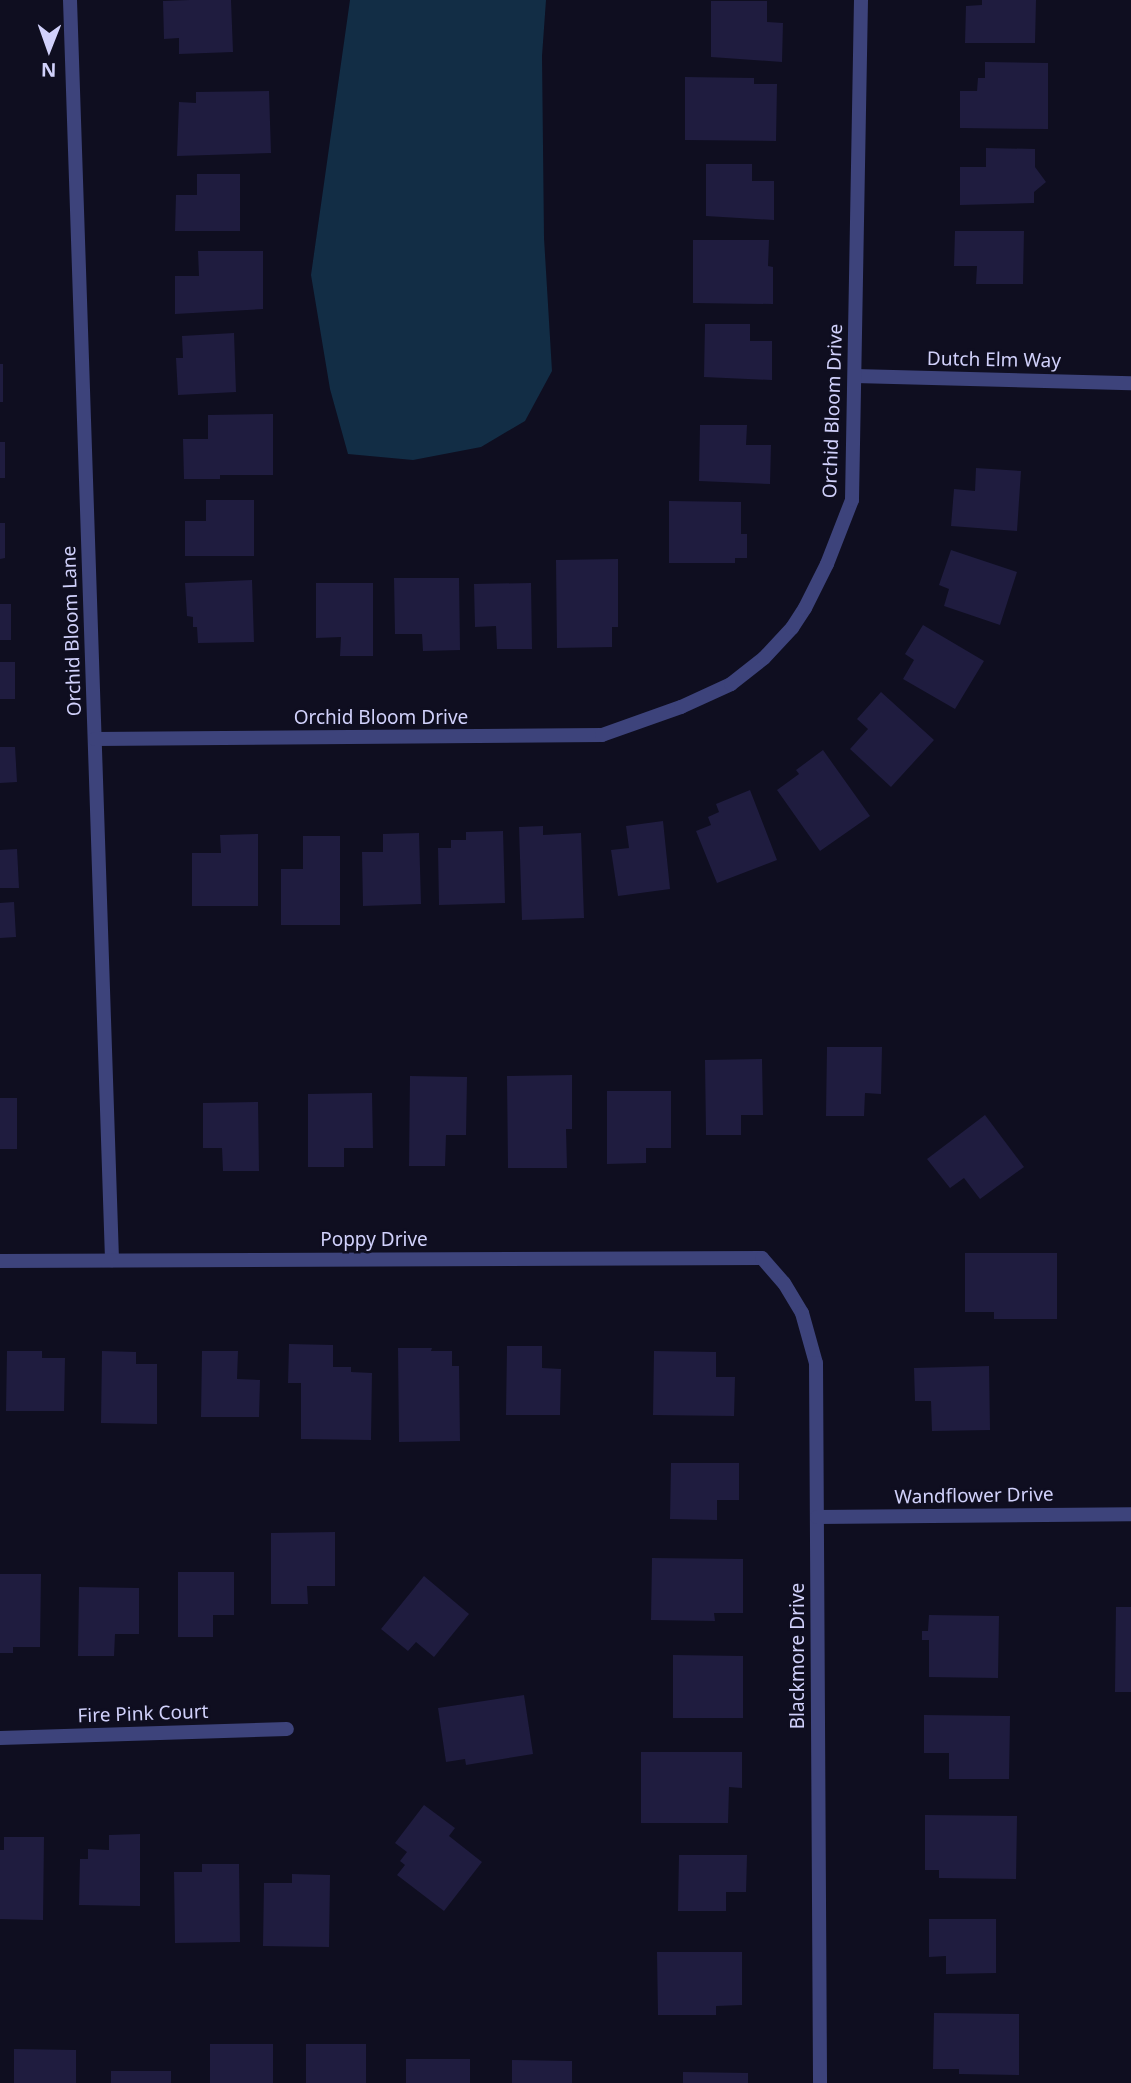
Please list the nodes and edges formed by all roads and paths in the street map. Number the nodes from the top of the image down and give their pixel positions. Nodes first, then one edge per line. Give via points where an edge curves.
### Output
1 (70, 0) edge
2 (861, 0) edge
3 (855, 376) junction
4 (1131, 383) edge
5 (94, 739) junction
6 (747, 1256) joint
7 (112, 1260) junction
8 (0, 1261) edge
9 (1131, 1514) edge
10 (817, 1517) junction
11 (287, 1729) dead end
12 (0, 1738) edge
13 (820, 2083) edge

1 - 5 street, Orchid Bloom Lane
2 - 3 street, Orchid Bloom Drive
3 - 4 street, Dutch Elm Way
3 - 5 street, Orchid Bloom Drive via 852,500 828,564 792,628 731,684 602,735
5 - 7 street, Orchid Bloom Lane
6 - 7 street, Poppy Drive
6 - 10 street, Blackmore Drive via 762,1258 784,1283 802,1313 816,1363
7 - 8 street, Poppy Drive
9 - 10 street, Wandflower Drive
10 - 13 street, Blackmore Drive
11 - 12 street, Fire Pink Court

